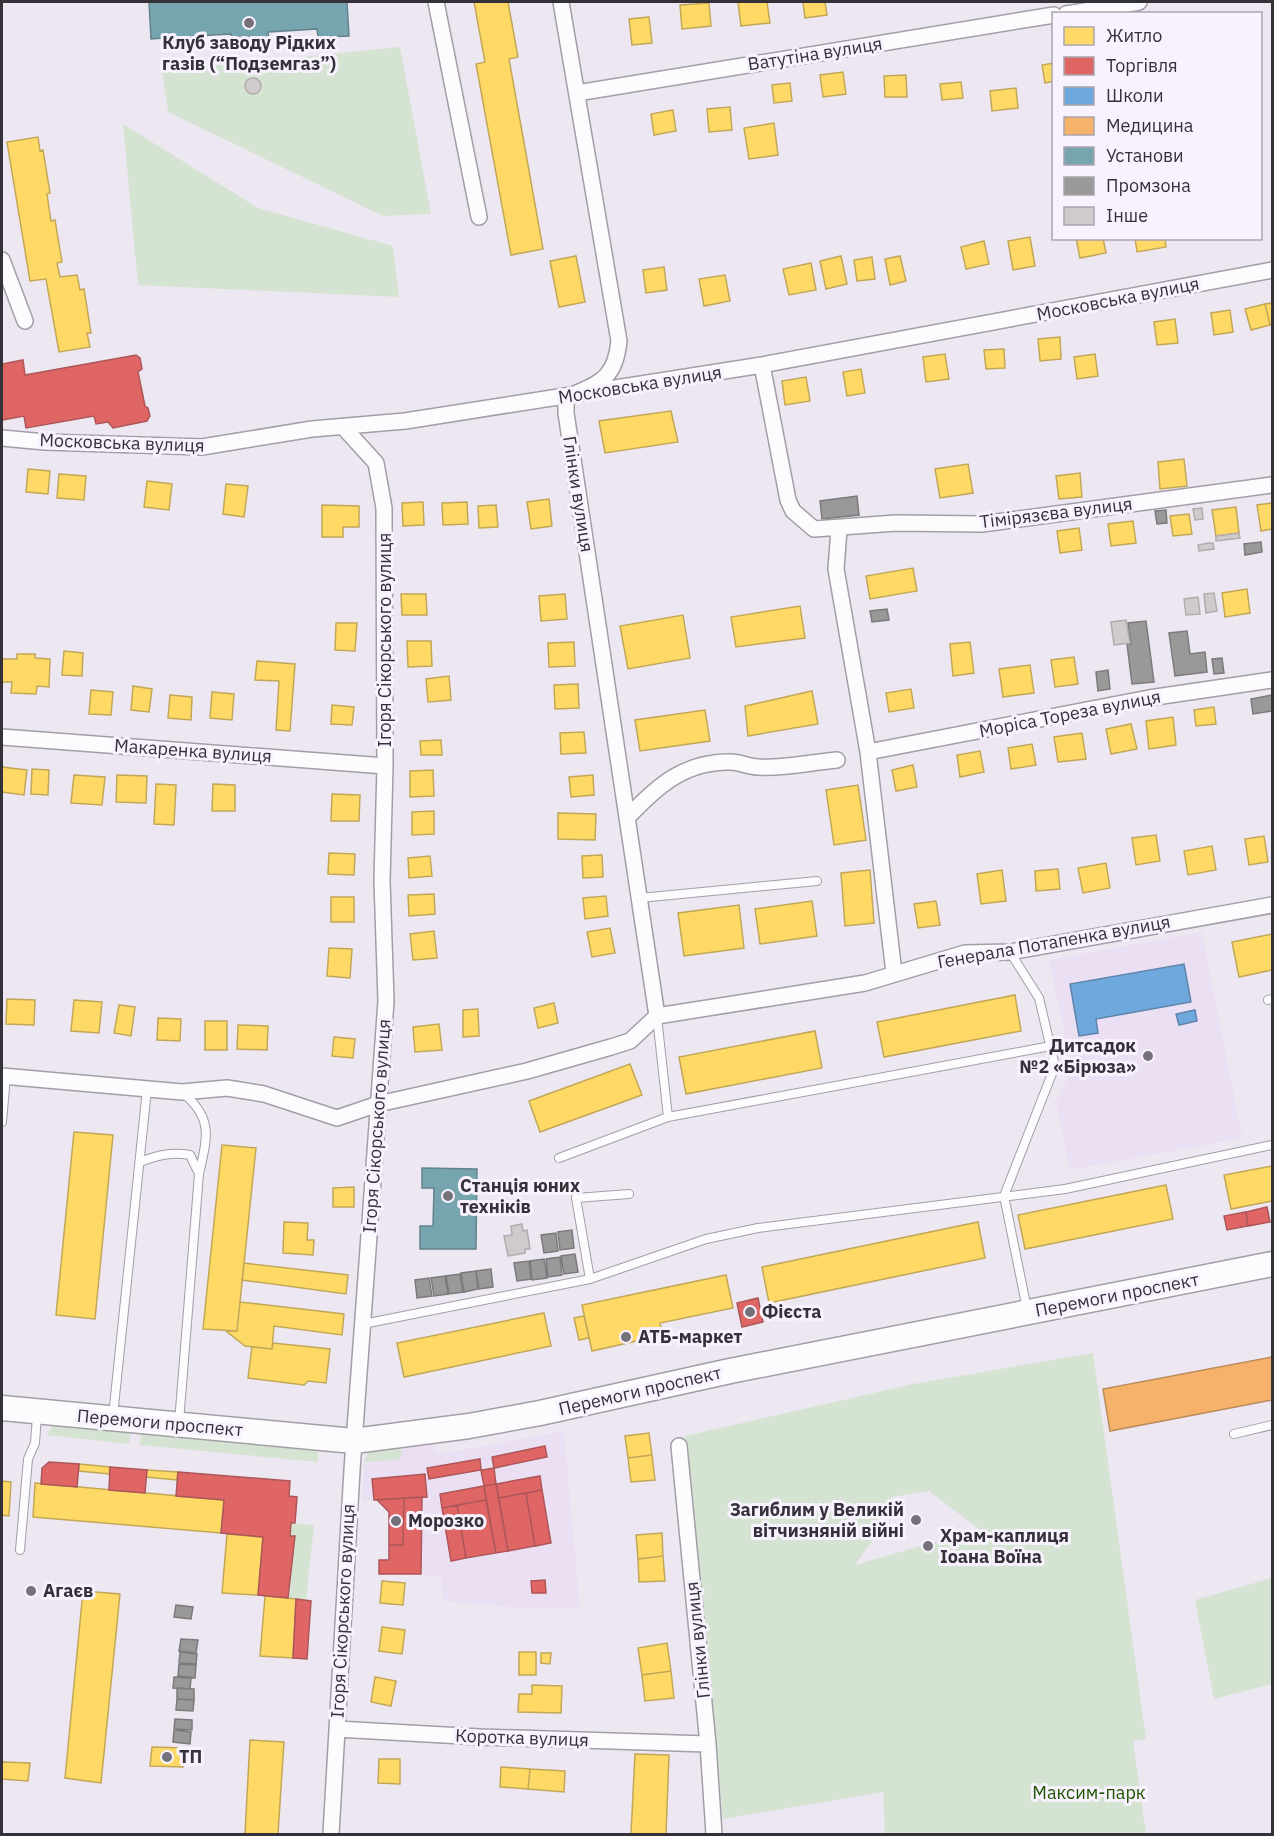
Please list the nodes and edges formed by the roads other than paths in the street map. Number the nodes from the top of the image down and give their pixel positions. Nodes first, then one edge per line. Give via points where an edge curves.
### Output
1 (436, 2) edge
2 (561, 2) edge
3 (1140, 2) edge
4 (1078, 12) edge
5 (1052, 15) edge
6 (577, 93) junction
7 (479, 217) dead end
8 (2, 260) edge
9 (1272, 270) edge
10 (25, 321) dead end
11 (762, 365) junction
12 (566, 398) junction
13 (345, 429) junction
14 (2, 438) edge
15 (1272, 485) edge
16 (838, 529) junction
17 (1272, 680) edge
18 (2, 737) edge
19 (868, 752) junction
20 (837, 760) dead end
21 (385, 766) junction
22 (628, 817) junction
23 (817, 881) dead end
24 (640, 898) junction
25 (1272, 905) edge
26 (1010, 952) junction
27 (894, 973) junction
28 (657, 1016) junction
29 (1051, 1046) junction
30 (4, 1076) edge
31 (147, 1089) junction
32 (182, 1092) junction
33 (378, 1104) junction
34 (668, 1117) junction
35 (2, 1122) edge
36 (1272, 1145) edge
37 (559, 1158) dead end
38 (140, 1162) junction
39 (199, 1174) junction
40 (629, 1194) dead end
41 (1004, 1196) junction
42 (1272, 1264) edge
43 (591, 1279) junction
44 (1028, 1313) junction
45 (363, 1324) junction
46 (2, 1408) edge
47 (37, 1411) junction
48 (113, 1419) junction
49 (178, 1425) junction
50 (1272, 1425) edge
51 (1234, 1434) dead end
52 (354, 1441) junction
53 (679, 1446) dead end
54 (20, 1550) dead end
55 (337, 1729) junction
56 (708, 1744) junction
57 (331, 1834) edge
58 (714, 1834) edge

1 - 7 street
2 - 6 street
3 - 4 street
5 - 6 street, Ватутіна вулиця
6 - 12 street via 619,341 618,357 606,379
8 - 10 street
9 - 11 street, Московська вулиця
11 - 12 street, Московська вулиця
11 - 16 street, Тімірязєва вулиця via 788,500 794,511 814,528
12 - 13 street, Московська вулиця
12 - 22 street, Глінки вулиця
13 - 14 street, Московська вулиця via 312,429 202,447
13 - 21 street, Ігоря Сікорського вулиця via 376,463 384,508
15 - 16 street, Тімірязєва вулиця via 982,524 896,523
16 - 19 street via 836,569
17 - 19 street, Моріса Тореза вулиця via 1149,698
18 - 21 street, Макаренка вулиця
19 - 27 street
20 - 22 street via 759,767 710,763 678,774 654,789
21 - 33 street, Ігоря Сікорського вулиця via 382,880 386,1001
22 - 24 street, Глінки вулиця
23 - 24 lane
24 - 28 street, Глінки вулиця
25 - 26 street, Генерала Потапенка вулиця
26 - 27 street, Генерала Потапенка вулиця via 965,953
26 - 29 lane via 1039,998
27 - 28 street, Генерала Потапенка вулиця via 865,983
28 - 33 street via 630,1041 611,1047 527,1071
28 - 34 lane
29 - 34 lane
29 - 41 lane via 1055,1066
30 - 31 street
30 - 35 lane
31 - 32 street
31 - 38 lane
32 - 33 street via 227,1088 264,1094 337,1118
32 - 39 lane via 203,1113 207,1141
33 - 45 street, Ігоря Сікорського вулиця
34 - 37 lane
36 - 41 lane via 1065,1189
38 - 39 lane via 160,1154 190,1155
38 - 48 lane
39 - 49 lane
40 - 43 lane via 576,1198
41 - 43 lane via 758,1228 705,1239
41 - 44 lane
42 - 44 main road, Перемоги проспект
43 - 45 lane
44 - 52 main road, Перемоги проспект via 730,1371 540,1413
45 - 52 street, Ігоря Сікорського вулиця
46 - 47 main road, Перемоги проспект
47 - 48 main road, Перемоги проспект
47 - 54 lane via 28,1459
48 - 49 main road, Перемоги проспект
49 - 52 main road, Перемоги проспект
50 - 51 lane
52 - 55 street, Ігоря Сікорського вулиця
53 - 56 street, Глінки вулиця
55 - 56 street, Коротка вулиця
55 - 57 street, Ігоря Сікорського вулиця
56 - 58 street, Глінки вулиця

